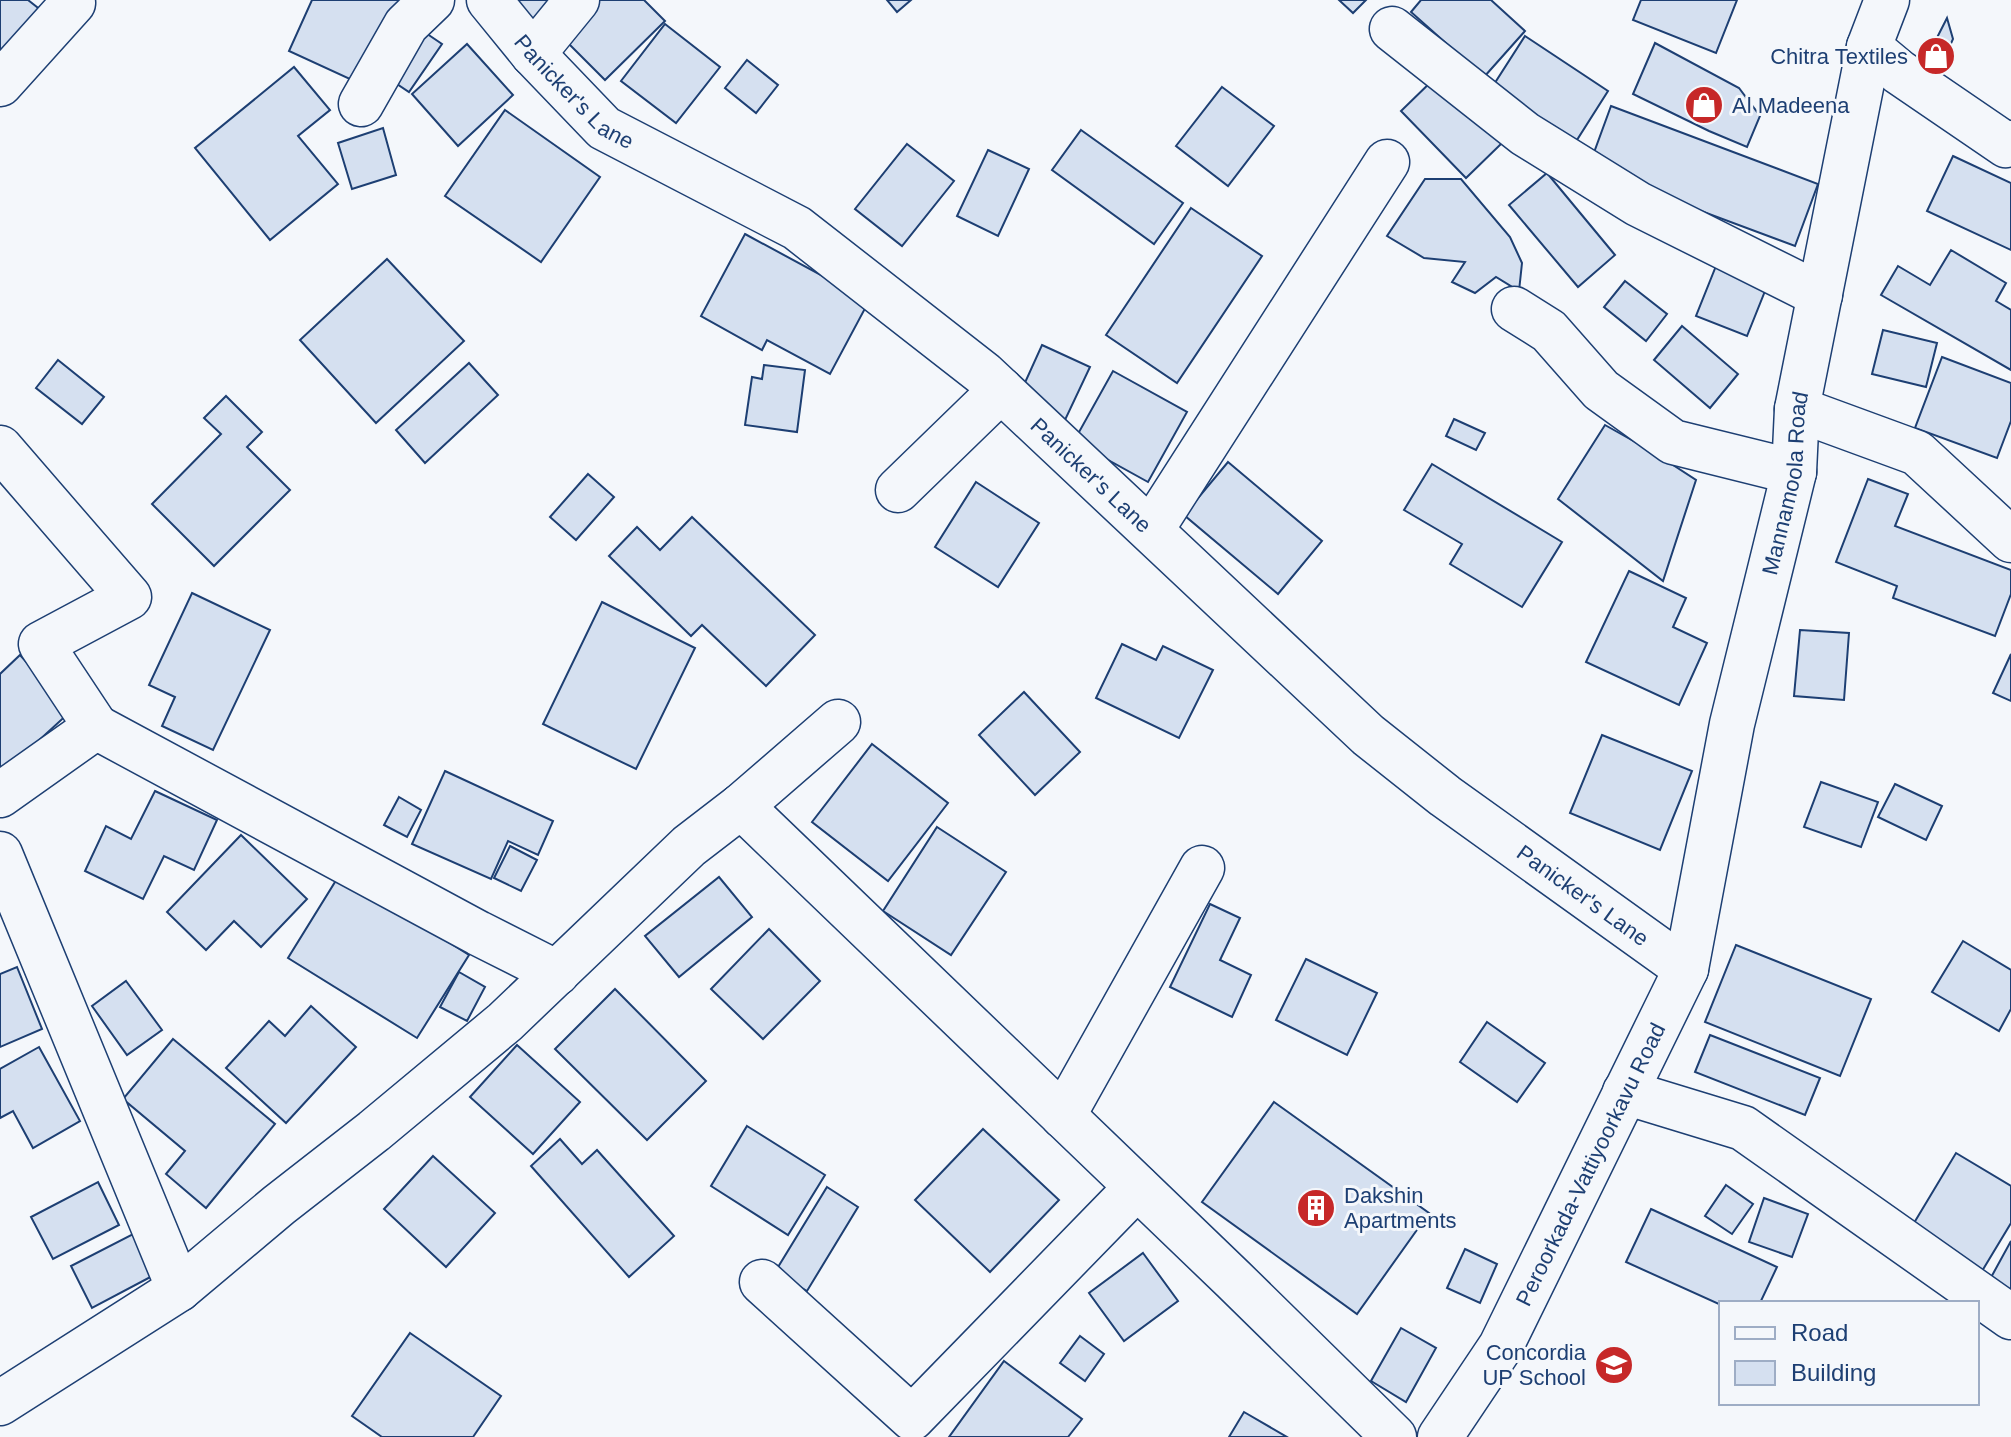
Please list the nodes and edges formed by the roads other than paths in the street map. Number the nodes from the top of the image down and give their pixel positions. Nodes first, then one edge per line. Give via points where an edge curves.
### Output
1 (71, 0) edge
2 (432, 0) edge
3 (489, 0) edge
4 (577, 0) edge
5 (1887, 0) edge
6 (1392, 29) dead end
7 (1869, 47) junction
8 (533, 54) junction
9 (0, 84) edge
10 (361, 104) dead end
11 (2011, 143) edge
12 (1387, 162) dead end
13 (1820, 295) junction
14 (1514, 309) dead end
15 (1001, 390) junction
16 (1797, 409) junction
17 (0, 448) edge
18 (1794, 472) junction
19 (898, 490) dead end
20 (1151, 530) junction
21 (2011, 540) edge
22 (838, 722) dead end
23 (96, 727) junction
24 (0, 795) edge
25 (741, 806) junction
26 (0, 854) edge
27 (1202, 868) dead end
28 (1686, 969) junction
29 (557, 973) junction
30 (1625, 1092) junction
31 (1063, 1116) junction
32 (1137, 1187) junction
33 (762, 1282) dead end
34 (179, 1289) junction
35 (2011, 1317) edge
36 (0, 1403) edge
37 (1394, 1437) edge
38 (1440, 1437) edge

1 - 9 street
2 - 10 street via 406,25
3 - 8 street, Panicker's Lane
4 - 8 street
5 - 7 street, Mannamoola Road
6 - 13 street via 1525,134 1613,189
7 - 11 street via 1994,137
7 - 13 street, Mannamoola Road
8 - 15 street, Panicker's Lane via 604,128 797,228
12 - 20 street
13 - 16 street, Mannamoola Road
14 - 18 street via 1549,331 1601,390 1673,442
15 - 19 street
15 - 20 street, Panicker's Lane
16 - 18 street, Mannamoola Road
16 - 21 street via 1917,453
17 - 23 street via 129,597 41,644
18 - 28 street, Mannamoola Road via 1732,724
20 - 28 street, Panicker's Lane via 1368,735
22 - 25 street
23 - 24 street
23 - 29 street
25 - 29 street via 689,846
25 - 31 street
26 - 34 street
27 - 31 street
28 - 30 street, Peroorkada-Vattiyoorkavu Road
29 - 34 street via 505,1022
30 - 35 street via 1743,1128
30 - 38 street, Peroorkada-Vattiyoorkavu Road via 1501,1346
31 - 32 street
32 - 33 street via 912,1418
32 - 37 street
34 - 36 street

